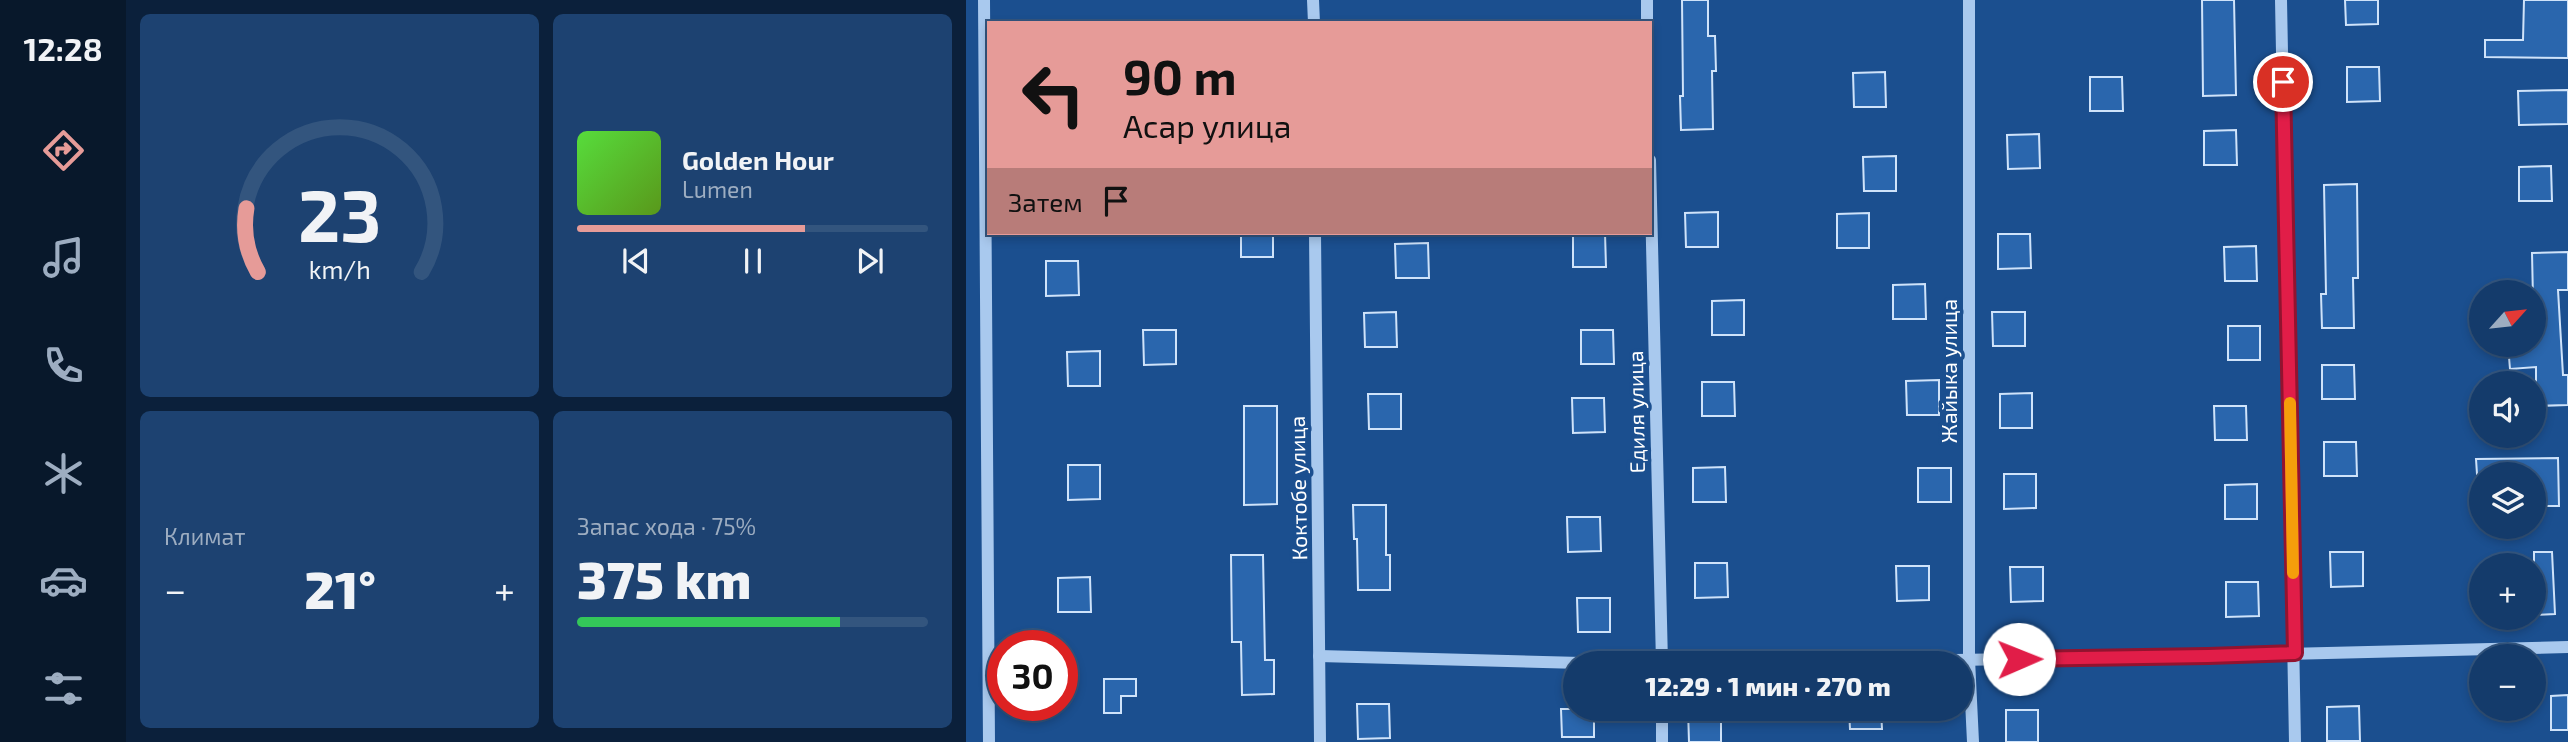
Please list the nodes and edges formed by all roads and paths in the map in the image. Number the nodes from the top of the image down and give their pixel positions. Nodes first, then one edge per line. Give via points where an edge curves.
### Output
1 (985, 0) edge
2 (1313, 0) edge
3 (1647, 0) edge
4 (1969, 0) edge
5 (2281, 0) edge
6 (1314, 21) edge
7 (1647, 21) edge
8 (1315, 235) edge
9 (1652, 235) edge
10 (2568, 647) edge
11 (1661, 651) edge
12 (1969, 651) edge
13 (2295, 653) junction
14 (1319, 656) junction
15 (1973, 659) edge
16 (1563, 663) edge
17 (1662, 721) edge
18 (1972, 721) edge
19 (989, 742) edge
20 (1320, 742) edge
21 (1662, 742) edge
22 (1973, 742) edge
23 (2295, 742) edge

1 - 19 street
2 - 6 street
3 - 7 street
4 - 12 street, Жайыка улица
5 - 13 street
8 - 14 street, Коктобе улица
9 - 11 street, Едиля улица
10 - 13 street
13 - 15 street
13 - 23 street
14 - 16 street
14 - 20 street, Коктобе улица
17 - 21 street
18 - 22 street, Жайыка улица

